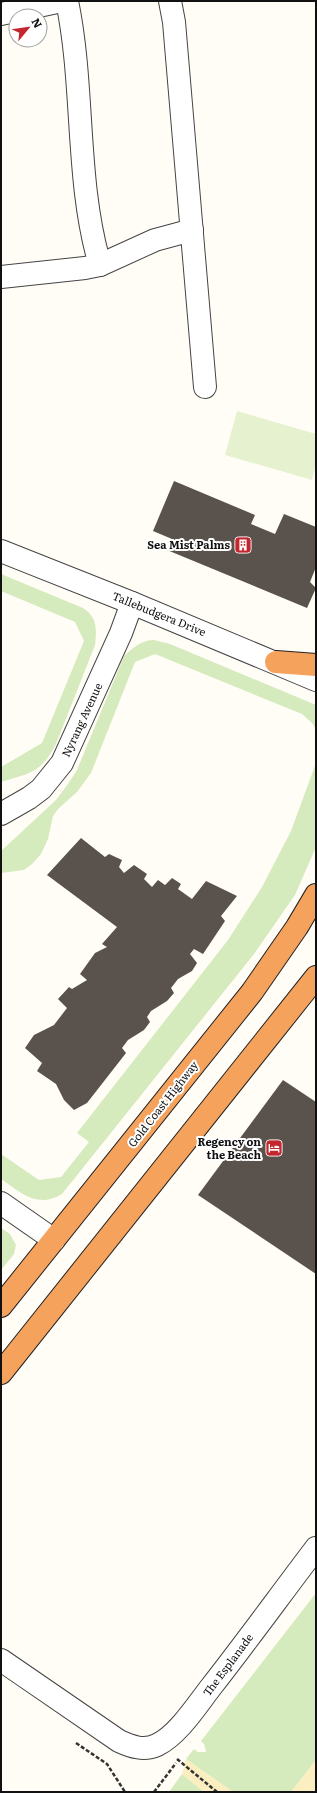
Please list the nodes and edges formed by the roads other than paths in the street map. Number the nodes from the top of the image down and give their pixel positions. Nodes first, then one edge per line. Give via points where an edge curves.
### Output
1 (62, 1) edge
2 (67, 1) edge
3 (170, 1) edge
4 (1, 14) edge
5 (192, 230) junction
6 (100, 265) junction
7 (1, 277) edge
8 (205, 387) dead end
9 (1, 551) edge
10 (132, 603) junction
11 (276, 662) junction
12 (316, 665) edge
13 (316, 680) edge
14 (1, 814) edge
15 (316, 895) edge
16 (316, 977) edge
17 (1, 1203) edge
18 (54, 1240) junction
19 (1, 1306) edge
20 (1, 1373) edge
21 (316, 1548) edge
22 (1, 1660) edge

1 - 4 street
2 - 6 street via 74,38 89,221
3 - 5 street
5 - 6 street via 155,240
5 - 8 street
6 - 7 street
9 - 10 street, Tallebudgera Drive
10 - 11 street, Tallebudgera Drive
10 - 14 street, Nyrang Avenue via 62,763 41,789
11 - 12 highway
11 - 13 street, Tallebudgera Drive
15 - 18 highway, Gold Coast Highway via 297,928 252,992
16 - 20 highway
17 - 18 street
18 - 19 highway, Gold Coast Highway
21 - 22 street, The Esplanade via 195,1708 158,1745 147,1748 133,1747 119,1741

